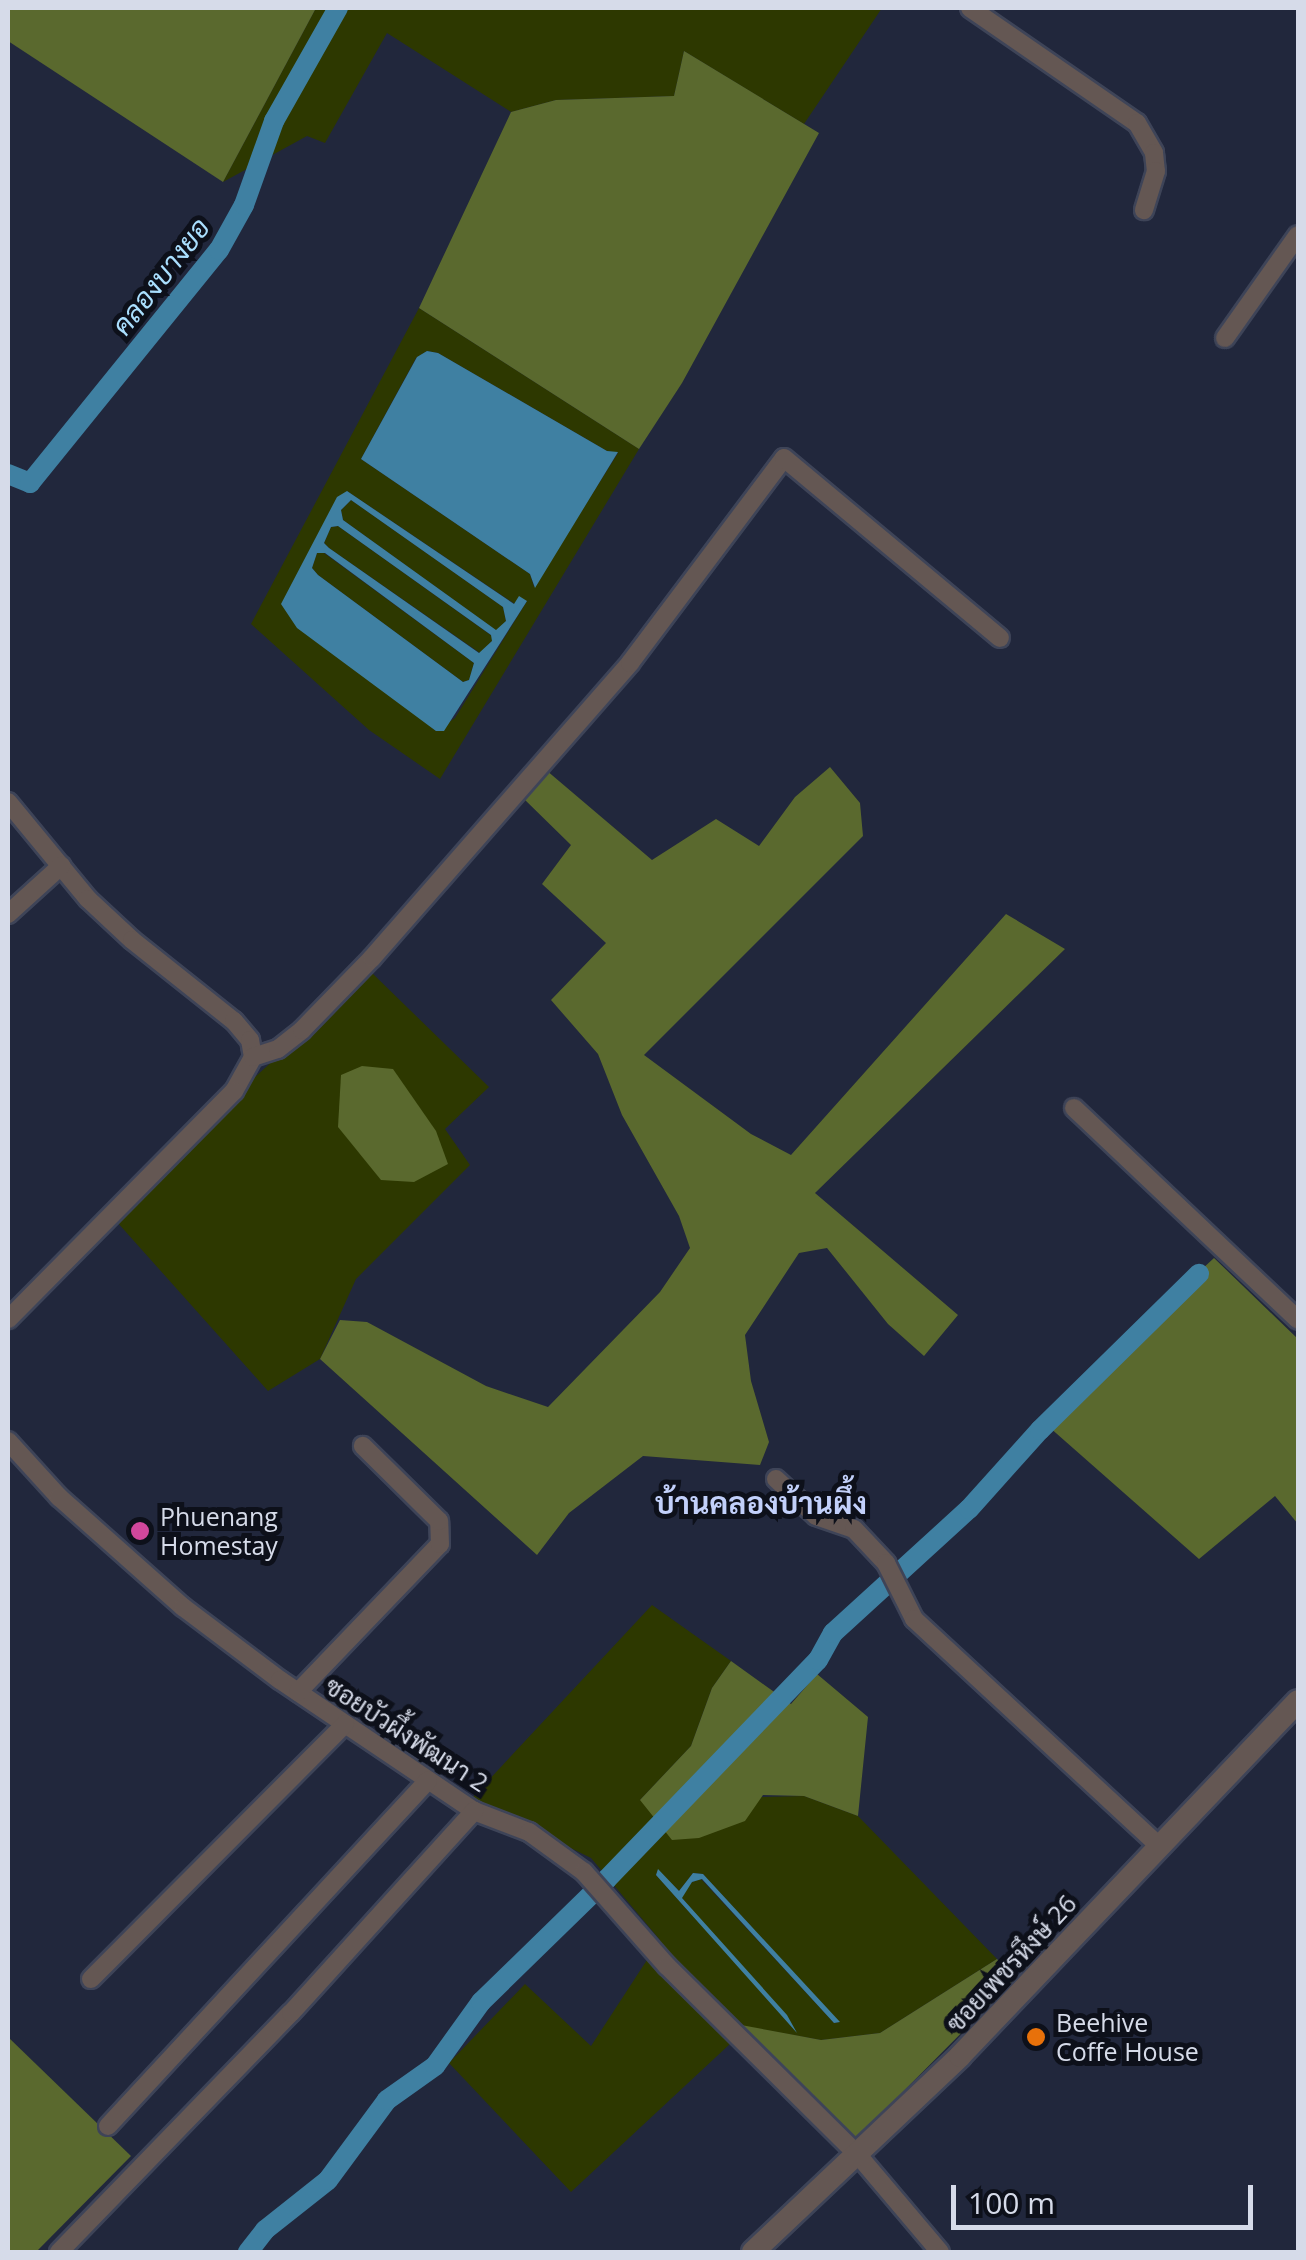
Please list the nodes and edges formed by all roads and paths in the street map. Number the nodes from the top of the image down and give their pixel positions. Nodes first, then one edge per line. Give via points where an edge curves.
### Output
1 (970, 8) edge
2 (1144, 210) dead end
3 (1298, 236) edge
4 (1225, 338) dead end
5 (1000, 638) dead end
6 (8, 802) edge
7 (61, 866) junction
8 (8, 914) edge
9 (254, 1056) junction
10 (1074, 1108) dead end
11 (8, 1319) edge
12 (1298, 1320) edge
13 (8, 1442) edge
14 (363, 1446) dead end
15 (776, 1479) dead end
16 (298, 1692) junction
17 (1298, 1700) edge
18 (345, 1724) junction
19 (428, 1780) junction
20 (474, 1811) junction
21 (1158, 1845) junction
22 (91, 1979) dead end
23 (108, 2126) dead end
24 (858, 2155) junction
25 (59, 2252) edge
26 (754, 2252) edge
27 (940, 2252) edge

1 - 2 street via 1136,124 1154,153 1156,171
3 - 4 street
5 - 9 street via 784,458 630,664 372,958 278,1050
6 - 7 street
7 - 8 street
7 - 9 street via 132,940 234,1020
9 - 11 street via 234,1092
10 - 12 street
13 - 16 street, ซอยบัวผึ้งพัฒนา 2 via 59,1497 183,1607
14 - 16 street via 440,1522 440,1544
15 - 21 street via 816,1516 854,1529 894,1576 914,1618
16 - 18 street, ซอยบัวผึ้งพัฒนา 2
17 - 21 street, ซอยเพชรหึงษ์ 26
18 - 19 street, ซอยบัวผึ้งพัฒนา 2
18 - 22 street
19 - 20 street, ซอยบัวผึ้งพัฒนา 2
19 - 23 street
20 - 24 street, ซอยบัวผึ้งพัฒนา 2 via 529,1832 584,1872 667,1966
20 - 25 street via 292,2013
21 - 24 street, ซอยเพชรหึงษ์ 26 via 1037,1978
24 - 26 street, ซอยเพชรหึงษ์ 26
24 - 27 street, ซอยบัวผึ้งพัฒนา 2

